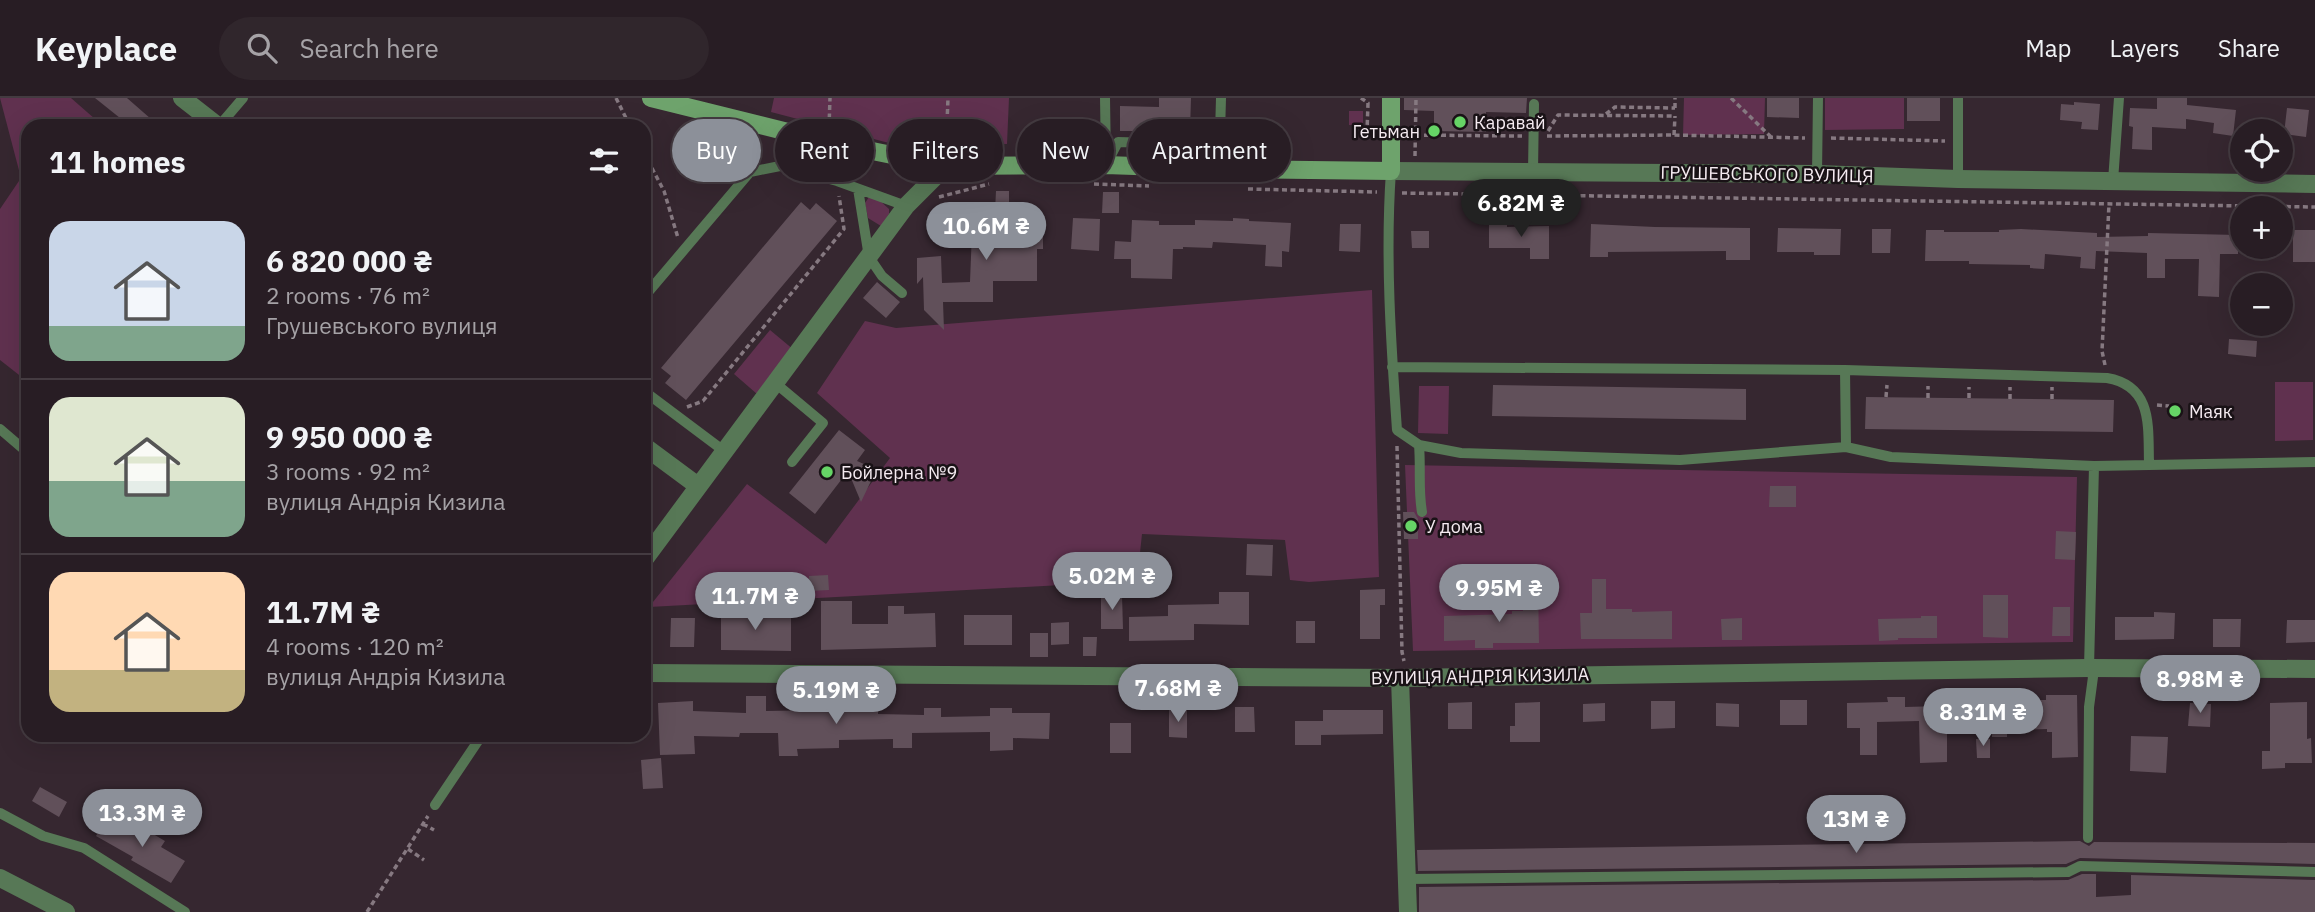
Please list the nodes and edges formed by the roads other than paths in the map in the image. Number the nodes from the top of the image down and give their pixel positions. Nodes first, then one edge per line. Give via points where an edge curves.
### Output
1 (182, 98) edge
2 (243, 98) edge
3 (651, 98) edge
4 (1105, 98) edge
5 (1221, 98) edge
6 (1391, 98) edge
7 (1818, 98) edge
8 (1958, 98) edge
9 (2119, 98) edge
10 (1534, 104) dead end
11 (210, 119) edge
12 (225, 119) edge
13 (1105, 119) edge
14 (1220, 119) edge
15 (888, 154) edge
16 (1291, 170) edge
17 (1391, 171) junction
18 (1533, 172) junction
19 (1817, 174) junction
20 (1958, 179) junction
21 (2113, 181) junction
22 (930, 182) edge
23 (2315, 184) edge
24 (858, 190) junction
25 (906, 206) junction
26 (869, 257) junction
27 (651, 289) edge
28 (902, 293) dead end
29 (1392, 367) junction
30 (1845, 370) junction
31 (775, 383) junction
32 (651, 396) edge
33 (0, 429) edge
34 (1419, 444) junction
35 (21, 447) edge
36 (1846, 447) junction
37 (651, 451) edge
38 (724, 451) junction
39 (792, 462) dead end
40 (2315, 462) edge
41 (2148, 464) junction
42 (2094, 466) junction
43 (698, 486) junction
44 (1422, 512) dead end
45 (651, 550) edge
46 (2090, 668) junction
47 (2315, 670) edge
48 (651, 673) edge
49 (1400, 678) junction
50 (478, 742) edge
51 (435, 805) road end
52 (0, 813) edge
53 (2088, 838) dead end
54 (2315, 872) edge
55 (0, 878) edge
56 (1407, 879) junction
57 (66, 912) edge
58 (186, 912) edge
59 (1408, 912) edge

1 - 11 street
2 - 12 lane
3 - 15 main road, ГРУШЕВСЬКОГО ВУЛИЦЯ
4 - 13 lane
5 - 14 lane
6 - 17 main road
7 - 19 lane
8 - 20 lane
9 - 21 lane
10 - 18 lane
16 - 17 main road, ГРУШЕВСЬКОГО ВУЛИЦЯ
17 - 18 street, ГРУШЕВСЬКОГО ВУЛИЦЯ
17 - 29 lane
18 - 19 street, ГРУШЕВСЬКОГО ВУЛИЦЯ
19 - 20 street, ГРУШЕВСЬКОГО ВУЛИЦЯ
20 - 21 street, ГРУШЕВСЬКОГО ВУЛИЦЯ
21 - 23 street, ГРУШЕВСЬКОГО ВУЛИЦЯ
22 - 25 street
24 - 25 lane
24 - 26 lane
24 - 27 lane via 780,166 750,172
25 - 26 street
26 - 28 lane
26 - 31 street
29 - 30 lane
29 - 34 lane via 1397,430
30 - 36 lane
30 - 41 lane via 2122,380 2134,388 2143,405
31 - 38 street
31 - 39 lane via 823,423
32 - 38 lane
33 - 35 lane
34 - 36 lane via 1461,453 1680,460
34 - 44 lane
36 - 42 lane via 1891,457
37 - 43 street
38 - 43 street
40 - 41 lane
41 - 42 lane
42 - 46 lane
43 - 45 street
46 - 47 street, ВУЛИЦЯ АНДРІЯ КИЗИЛА
46 - 49 street, ВУЛИЦЯ АНДРІЯ КИЗИЛА
46 - 53 lane
48 - 49 street, ВУЛИЦЯ АНДРІЯ КИЗИЛА
49 - 56 street
50 - 51 lane
52 - 58 lane via 43,836 84,848
54 - 56 lane via 2080,866 2068,872
55 - 57 street
56 - 59 street

